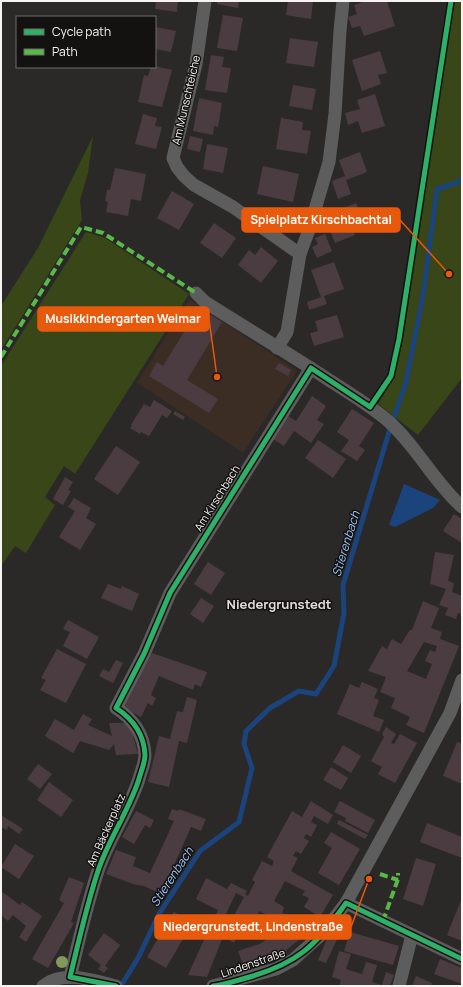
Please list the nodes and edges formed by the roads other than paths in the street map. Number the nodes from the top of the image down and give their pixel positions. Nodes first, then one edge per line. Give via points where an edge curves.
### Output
1 (205, 1) edge
2 (343, 1) edge
3 (300, 254) junction
4 (196, 293) dead end
5 (277, 348) junction
6 (311, 368) junction
7 (462, 507) edge
8 (462, 680) edge
9 (116, 708) joint
10 (346, 903) junction
11 (412, 935) junction
12 (462, 959) edge
13 (70, 977) junction
14 (113, 985) edge
15 (43, 986) edge
16 (213, 986) edge
17 (399, 986) edge

1 - 3 street, Am Munschteiche via 196,64 173,158 176,167 194,185 233,207
2 - 3 street via 331,146 312,222
3 - 5 street via 287,332
4 - 5 street via 205,302
5 - 6 street
6 - 7 street via 387,420 405,438 439,484
6 - 9 street, Am Kirschbach via 170,593 144,654
8 - 10 street, Lindenstraße via 450,713
9 - 13 street, Am Bäckerplatz via 126,715 137,729 145,755 128,809 99,868
10 - 11 street
10 - 16 street, Lindenstraße via 323,933 293,960 255,975
11 - 12 street
11 - 17 street
13 - 14 street
13 - 15 street via 50,980

